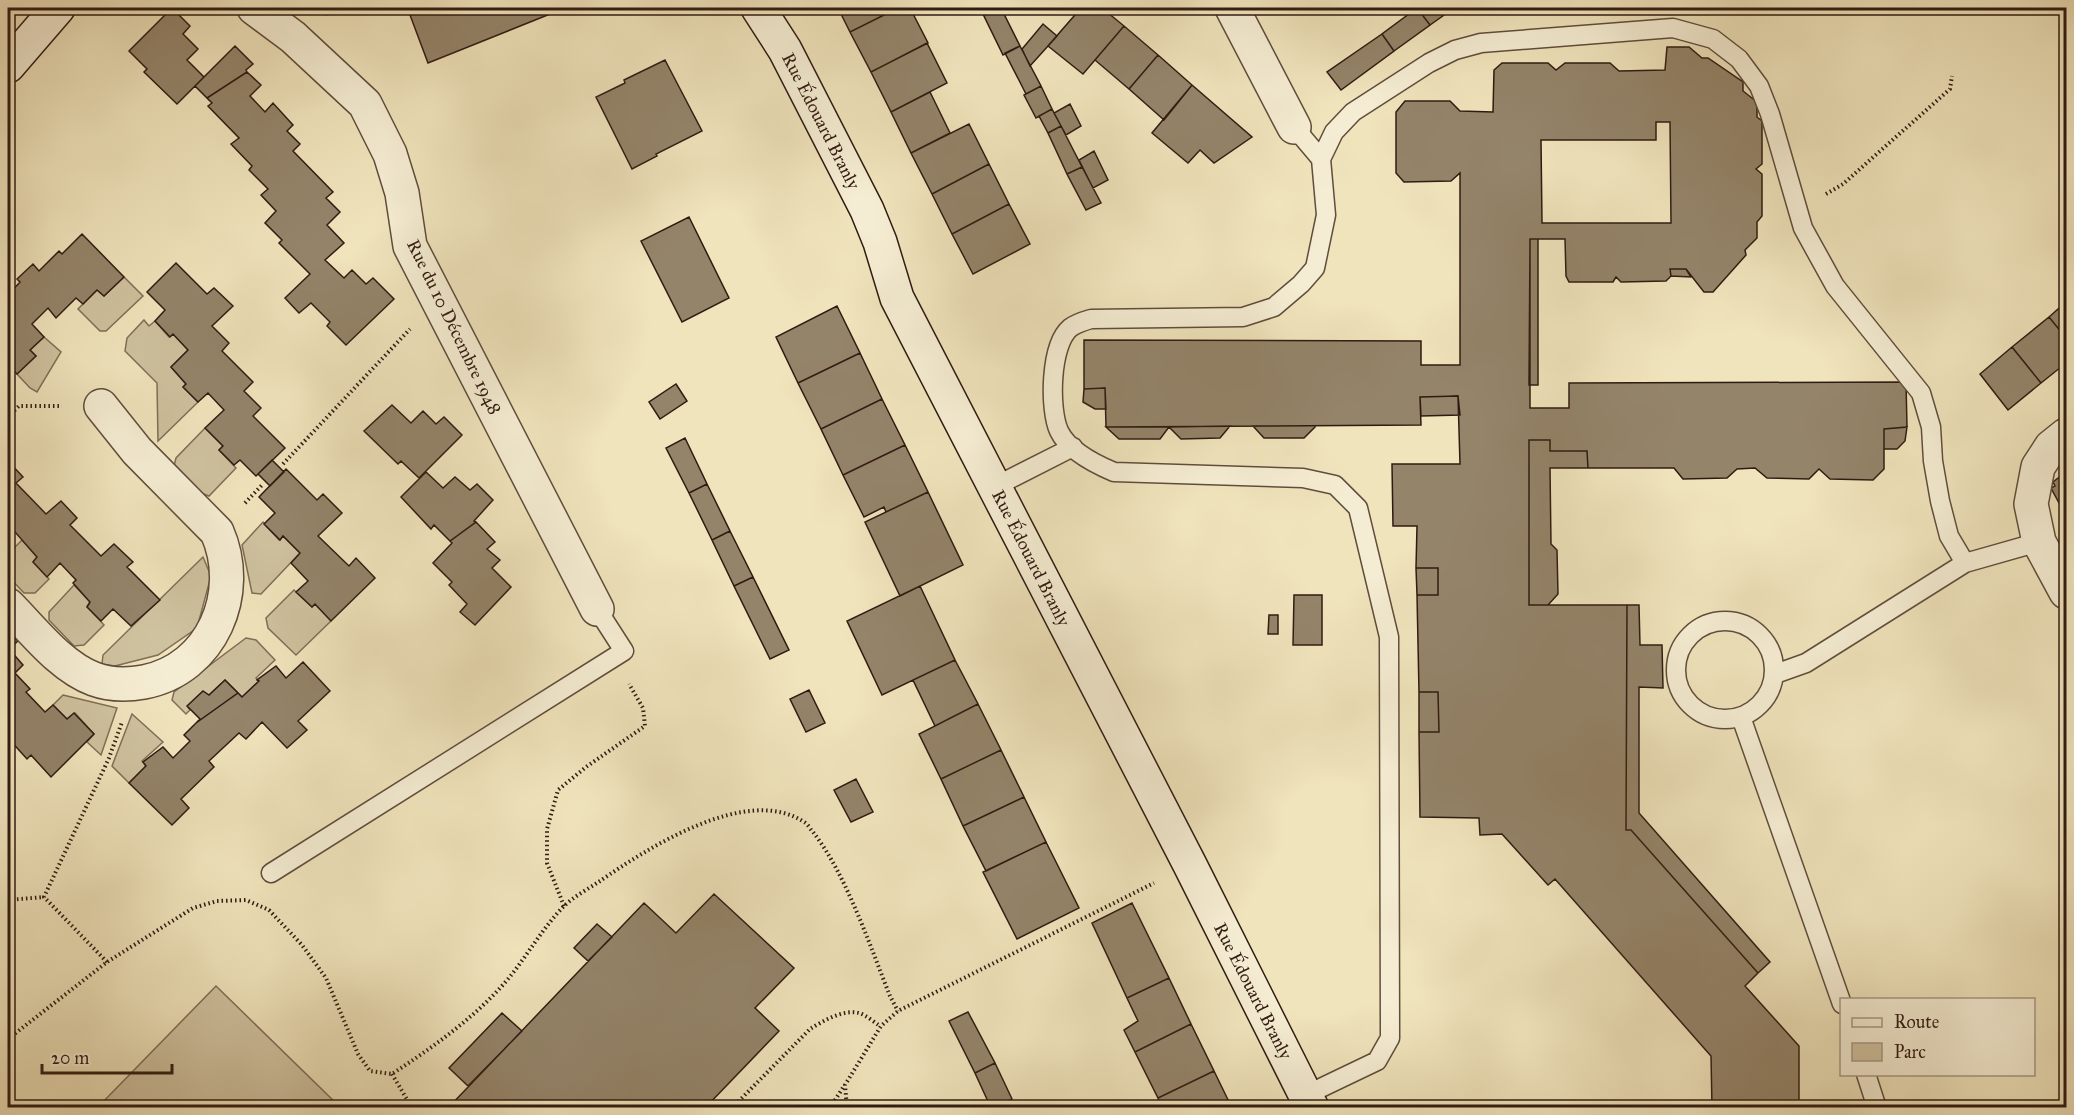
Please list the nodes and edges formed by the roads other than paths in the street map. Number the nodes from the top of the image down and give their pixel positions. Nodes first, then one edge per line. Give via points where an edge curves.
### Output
1 (58, 8) edge
2 (254, 8) edge
3 (758, 8) edge
4 (1232, 8) edge
5 (8, 66) edge
6 (1294, 127) joint
7 (1321, 159) junction
8 (101, 406) road end
9 (2067, 435) edge
10 (1073, 447) junction
11 (994, 487) junction
12 (2038, 542) junction
13 (1965, 563) junction
14 (2067, 592) edge
15 (8, 605) edge
16 (597, 609) joint
17 (1774, 674) junction
18 (1741, 717) junction
19 (271, 873) dead end
20 (1840, 998) edge
21 (1867, 1076) edge
22 (1309, 1101) edge
23 (1877, 1107) edge

1 - 5 street
2 - 16 street, Rue du 10 Décembre 1948 via 293,37 366,104 390,154 402,193 410,246
3 - 11 street, Rue Édouard Branly via 785,50 867,210 897,298
4 - 6 street
6 - 7 lane
7 - 10 lane via 1326,215 1316,268 1274,307 1243,317 1091,319 1070,327 1056,355 1053,410 1059,433
7 - 13 lane via 1334,132 1353,112 1455,50 1481,43 1673,28 1713,39 1739,59 1759,86 1803,228 1835,286 1921,393 1931,427 1933,460 1949,536
8 - 15 street via 137,452 217,532 227,563 225,595 216,627 208,641 172,673 137,683 106,683 65,663
9 - 12 street via 2051,447 2038,467 2031,504
10 - 11 lane
10 - 22 lane via 1093,463 1114,472 1314,480 1335,485 1358,508 1389,637 1390,1038 1377,1061
11 - 22 street, Rue Édouard Branly
12 - 13 lane
12 - 14 street
13 - 17 lane via 1806,663
16 - 19 lane via 624,651
17 - 18 lane via 1764,701
17 - 18 lane via 1773,658 1766,643 1756,631 1742,624 1709,624 1684,643 1676,673 1687,702 1712,718
18 - 20 lane
21 - 23 lane

